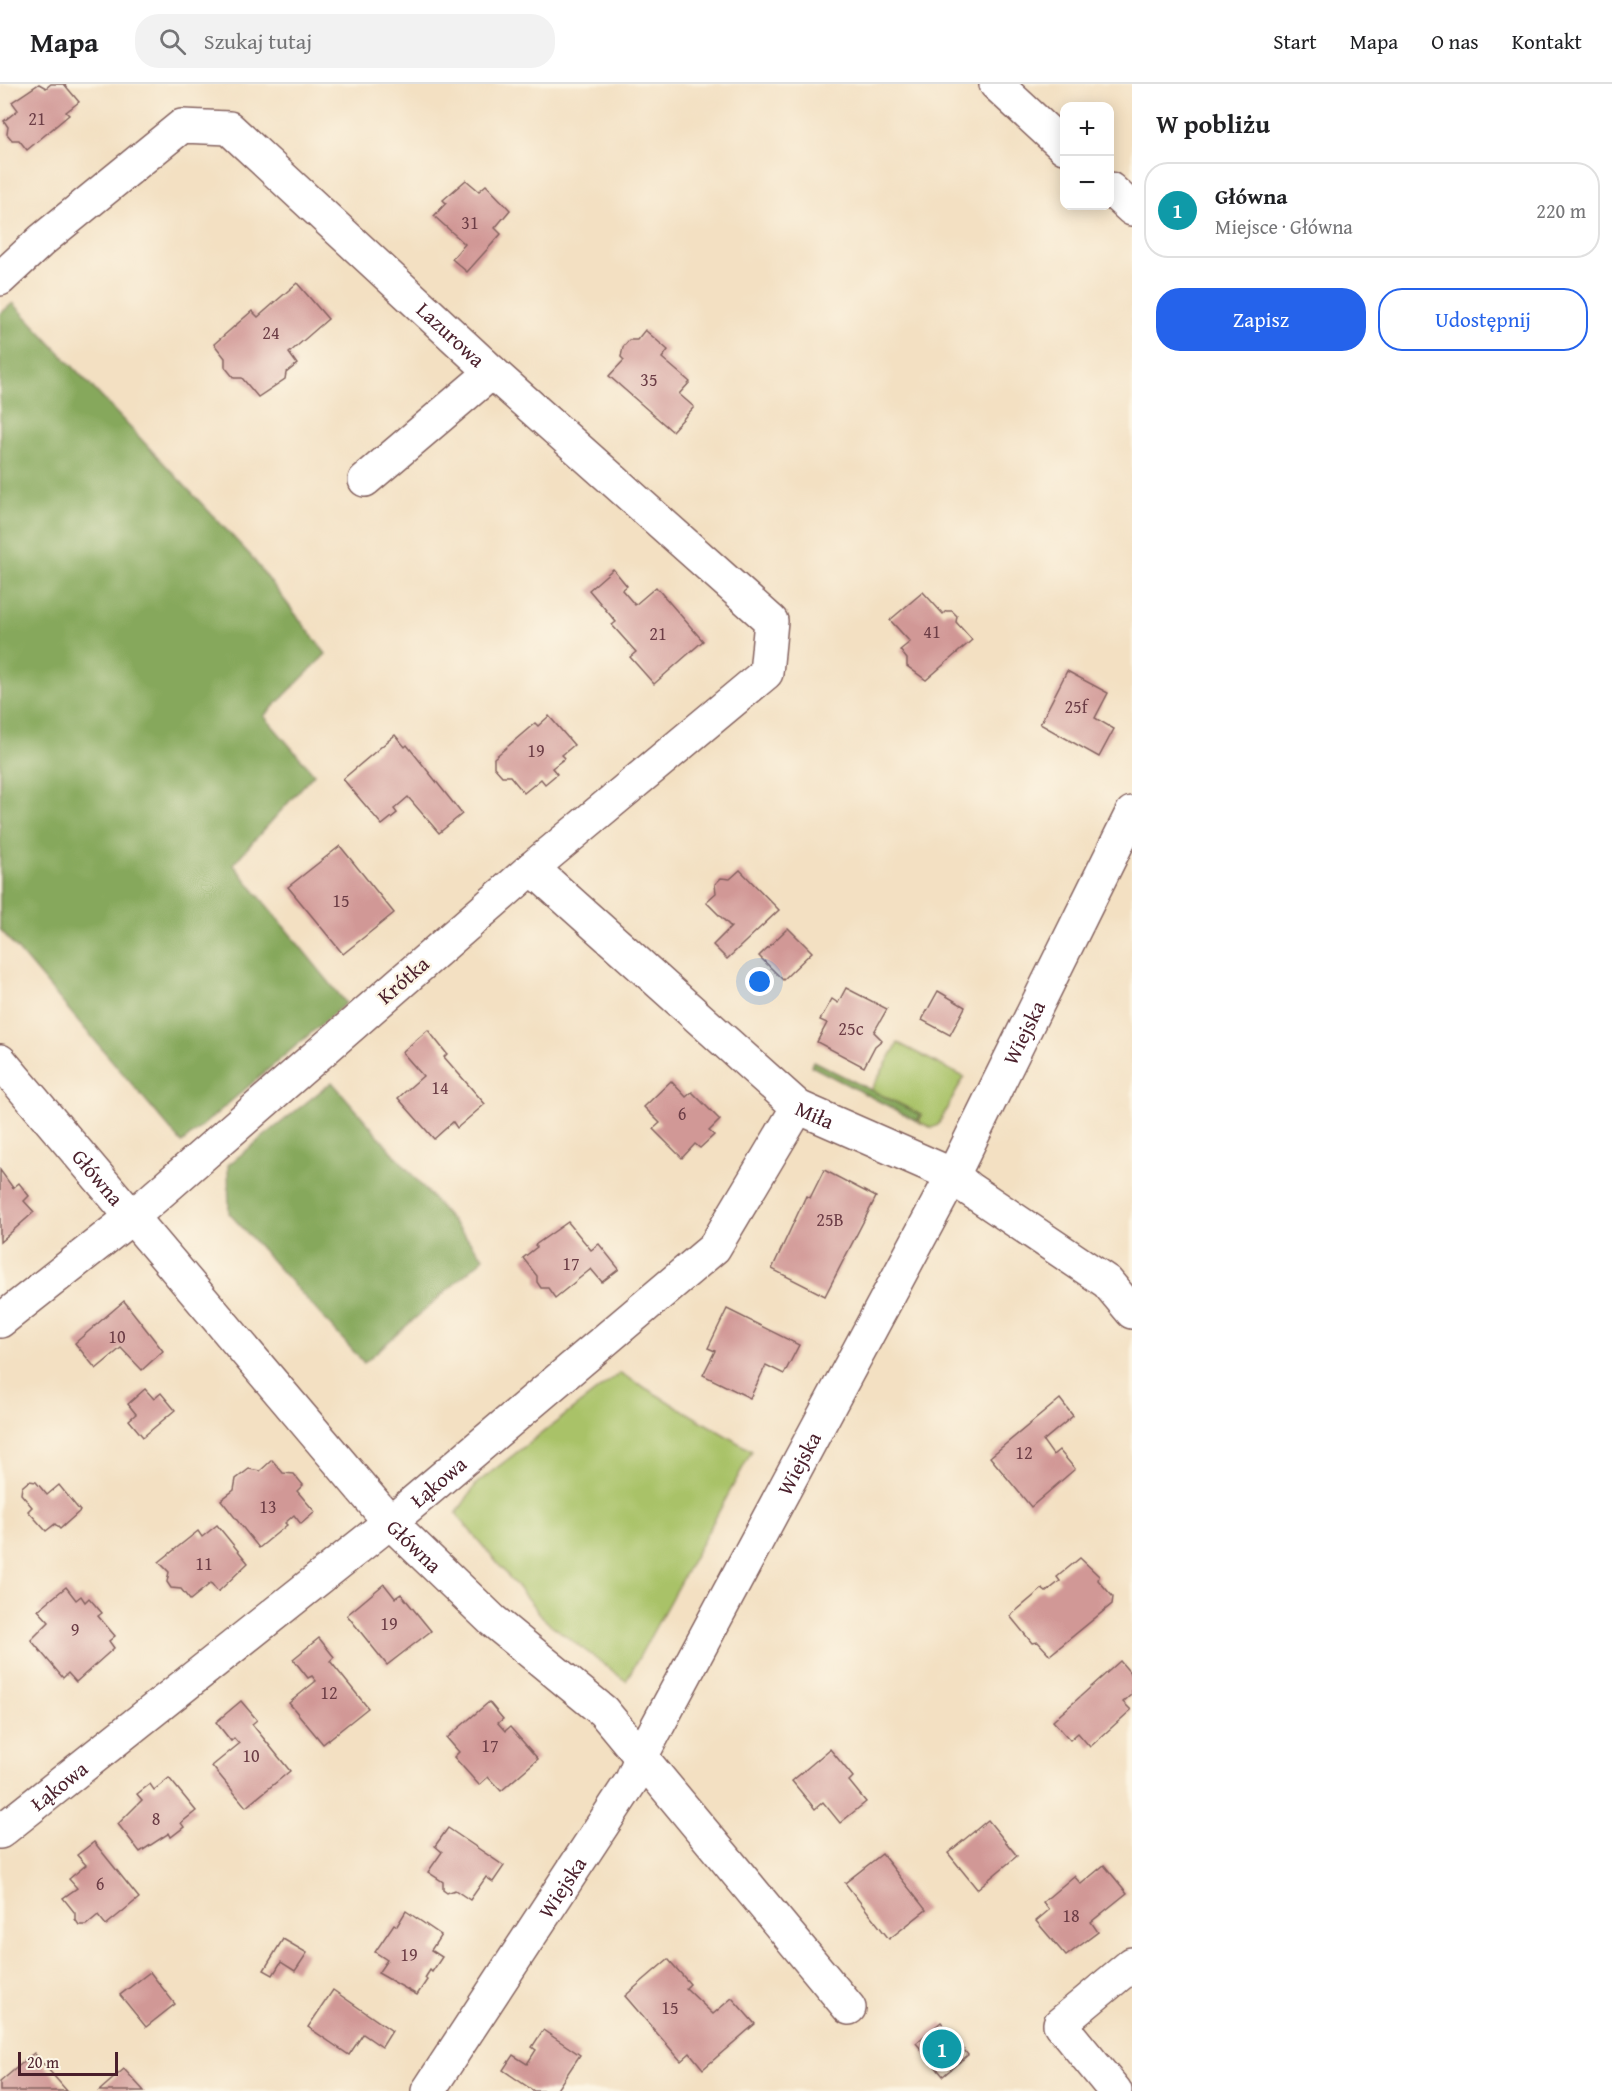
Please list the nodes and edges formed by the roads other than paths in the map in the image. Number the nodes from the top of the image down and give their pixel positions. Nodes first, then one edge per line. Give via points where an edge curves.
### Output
1 (996, 84) edge
2 (1060, 142) edge
3 (1114, 193) edge
4 (1132, 209) edge
5 (0, 279) edge
6 (492, 372) junction
7 (365, 480) dead end
8 (771, 621) joint
9 (1132, 813) edge
10 (532, 868) junction
11 (0, 1060) edge
12 (798, 1107) junction
13 (953, 1175) junction
14 (132, 1217) junction
15 (1132, 1312) edge
16 (0, 1321) edge
17 (390, 1522) junction
18 (642, 1755) junction
19 (0, 1832) edge
20 (1132, 1964) edge
21 (849, 2008) dead end
22 (428, 2091) edge
23 (1115, 2091) edge

1 - 2 street
3 - 4 street
5 - 6 street, Lazurowa via 182,126 229,128
6 - 7 street
6 - 8 street, Lazurowa
8 - 10 street, Krótka via 766,673
9 - 13 street, Wiejska
10 - 12 street, Miła
10 - 14 street, Krótka
11 - 14 street, Główna
12 - 13 street, Miła
12 - 17 street, Łąkowa via 714,1248
13 - 15 street, Miła via 1107,1282
13 - 18 street, Wiejska
14 - 16 street, Krótka
14 - 17 street, Główna
17 - 18 street, Główna via 492,1620 603,1711
17 - 19 street, Łąkowa
18 - 21 street, Główna
18 - 22 street, Wiejska via 632,1780 602,1828
20 - 23 street via 1060,2024

